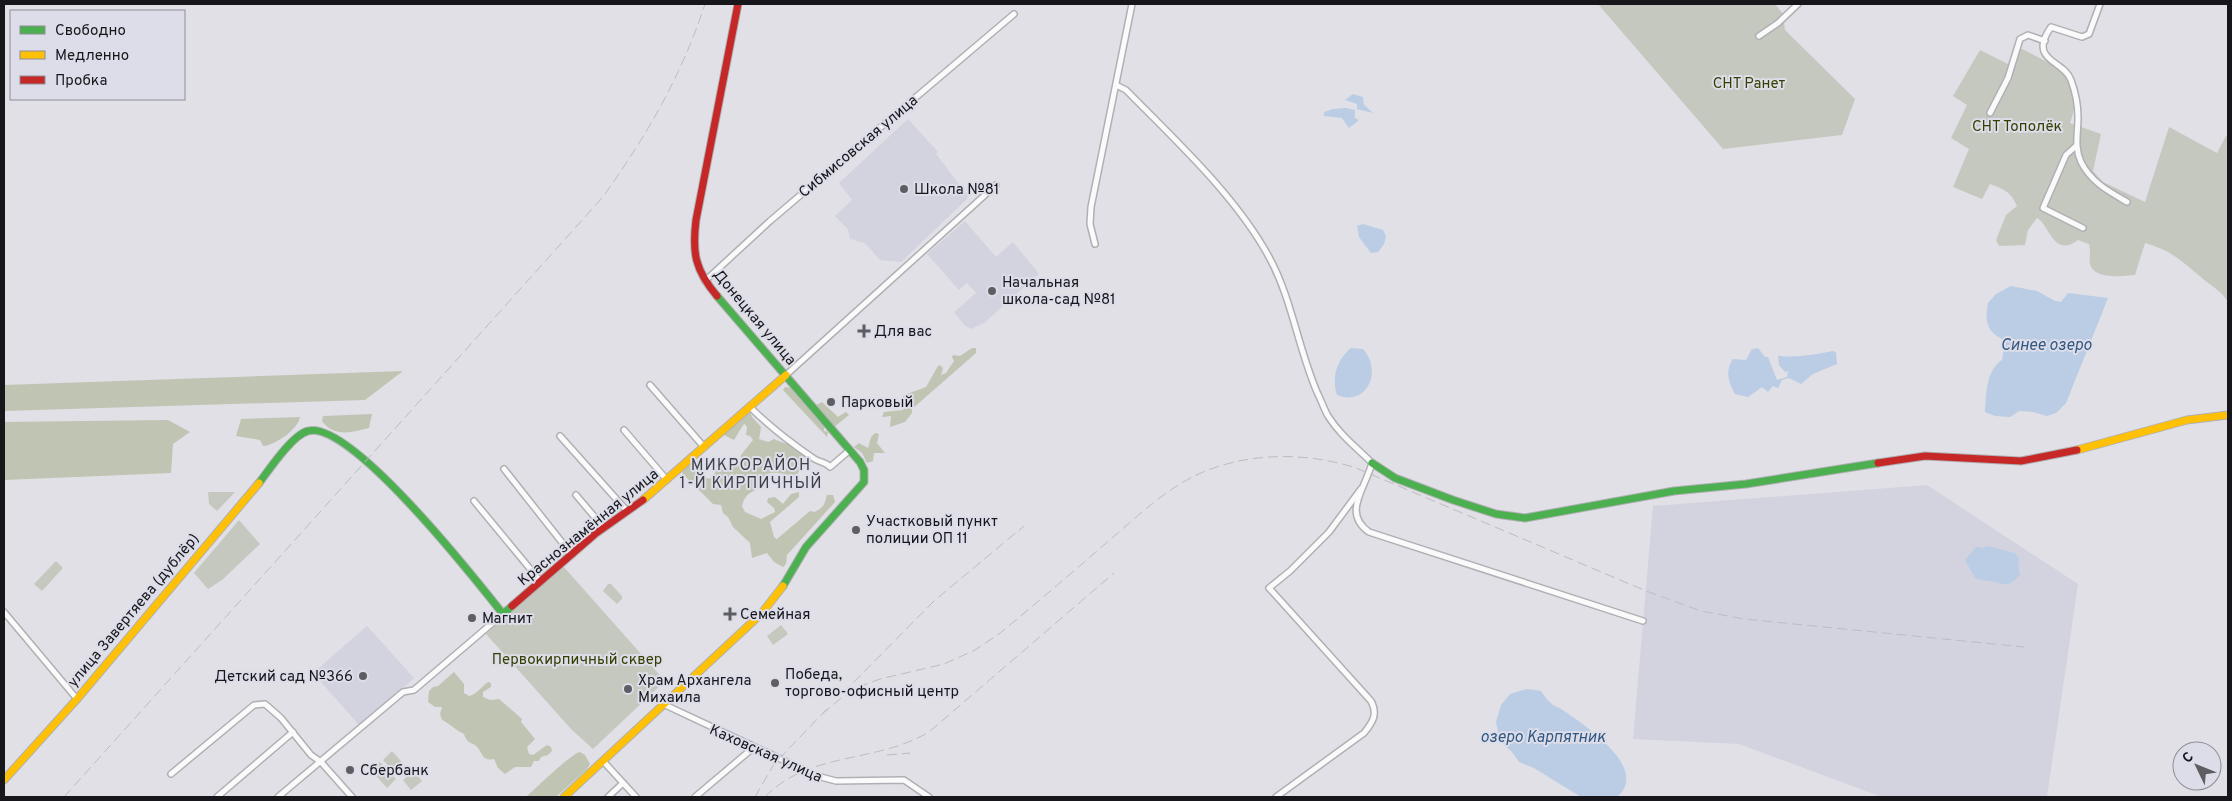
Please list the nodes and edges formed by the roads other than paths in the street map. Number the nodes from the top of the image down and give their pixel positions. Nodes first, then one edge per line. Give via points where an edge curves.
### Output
1 (738, 4) edge
2 (1132, 4) edge
3 (1798, 4) edge
4 (2100, 4) edge
5 (1014, 14) dead end
6 (1758, 36) dead end
7 (2045, 41) junction
8 (1116, 85) junction
9 (1990, 113) dead end
10 (2076, 146) junction
11 (996, 185) dead end
12 (2127, 202) dead end
13 (2083, 228) dead end
14 (1095, 244) dead end
15 (705, 281) junction
16 (786, 375) junction
17 (650, 385) dead end
18 (750, 407) junction
19 (2228, 415) edge
20 (624, 430) dead end
21 (560, 436) dead end
22 (704, 447) junction
23 (850, 450) junction
24 (1372, 463) junction
25 (504, 469) dead end
26 (667, 480) junction
27 (1363, 486) junction
28 (576, 495) dead end
29 (474, 502) dead end
30 (627, 511) junction
31 (604, 528) junction
32 (572, 555) junction
33 (541, 582) junction
34 (4, 612) edge
35 (503, 614) junction
36 (1643, 622) dead end
37 (77, 699) junction
38 (663, 704) junction
39 (293, 732) junction
40 (753, 748) junction
41 (603, 760) junction
42 (321, 762) junction
43 (171, 774) dead end
44 (4, 780) edge
45 (623, 783) junction
46 (347, 792) junction
47 (217, 797) edge
48 (278, 797) edge
49 (341, 797) edge
50 (352, 797) edge
51 (564, 797) edge
52 (608, 797) edge
53 (636, 797) edge
54 (695, 797) edge
55 (929, 797) edge
56 (1276, 797) edge

1 - 15 street, Донецкая улица via 696,220 694,252
2 - 8 street
3 - 6 street
4 - 7 street via 2092,31 2086,36 2054,27
5 - 15 street, Сибмисовская улица via 770,221
7 - 9 street via 2028,35 2020,39 2008,78
7 - 10 street via 2046,56 2071,79 2078,117
8 - 14 street via 1091,207 1090,224
8 - 24 street via 1126,90 1176,141 1254,231 1282,286 1303,354 1327,414 1341,434
10 - 12 street via 2081,162 2095,181
10 - 13 street via 2066,155 2043,208
11 - 16 street, Краснознамённая улица
15 - 16 street, Донецкая улица
16 - 18 street, Краснознамённая улица
16 - 23 street, Донецкая улица
17 - 22 street
18 - 22 street, Краснознамённая улица
18 - 23 street via 773,431 830,467
19 - 24 street via 2187,420 2124,439 2021,461 1925,456 1674,492 1525,518 1496,514 1453,500 1394,478
20 - 26 street
21 - 30 street
22 - 26 street, Краснознамённая улица
23 - 38 street, Донецкая улица via 865,476 860,488 806,547 769,605
24 - 27 street
25 - 32 street
26 - 30 street, Краснознамённая улица
27 - 36 street via 1356,519 1369,532
27 - 56 street via 1329,532 1269,588 1371,701 1375,714 1364,733
28 - 31 street
29 - 33 street
30 - 31 street, Краснознамённая улица
31 - 32 street, Краснознамённая улица
32 - 33 street, Краснознамённая улица
33 - 35 street, Краснознамённая улица
34 - 37 street
35 - 37 street, улица Завертяева (дублёр) via 424,519 349,447 318,430 305,432 282,455
35 - 42 street, Краснознамённая улица via 414,690 403,692
37 - 44 street, улица Завертяева (дублёр)
38 - 40 street, Каховская улица
38 - 41 street
39 - 42 street via 311,755
39 - 43 street via 269,706 259,704
39 - 47 street
40 - 54 street
40 - 55 street, Каховская улица via 828,780 904,780
41 - 45 street
41 - 51 street
42 - 46 street
42 - 48 street, Краснознамённая улица
45 - 52 street
45 - 53 street
46 - 49 street
46 - 50 street

